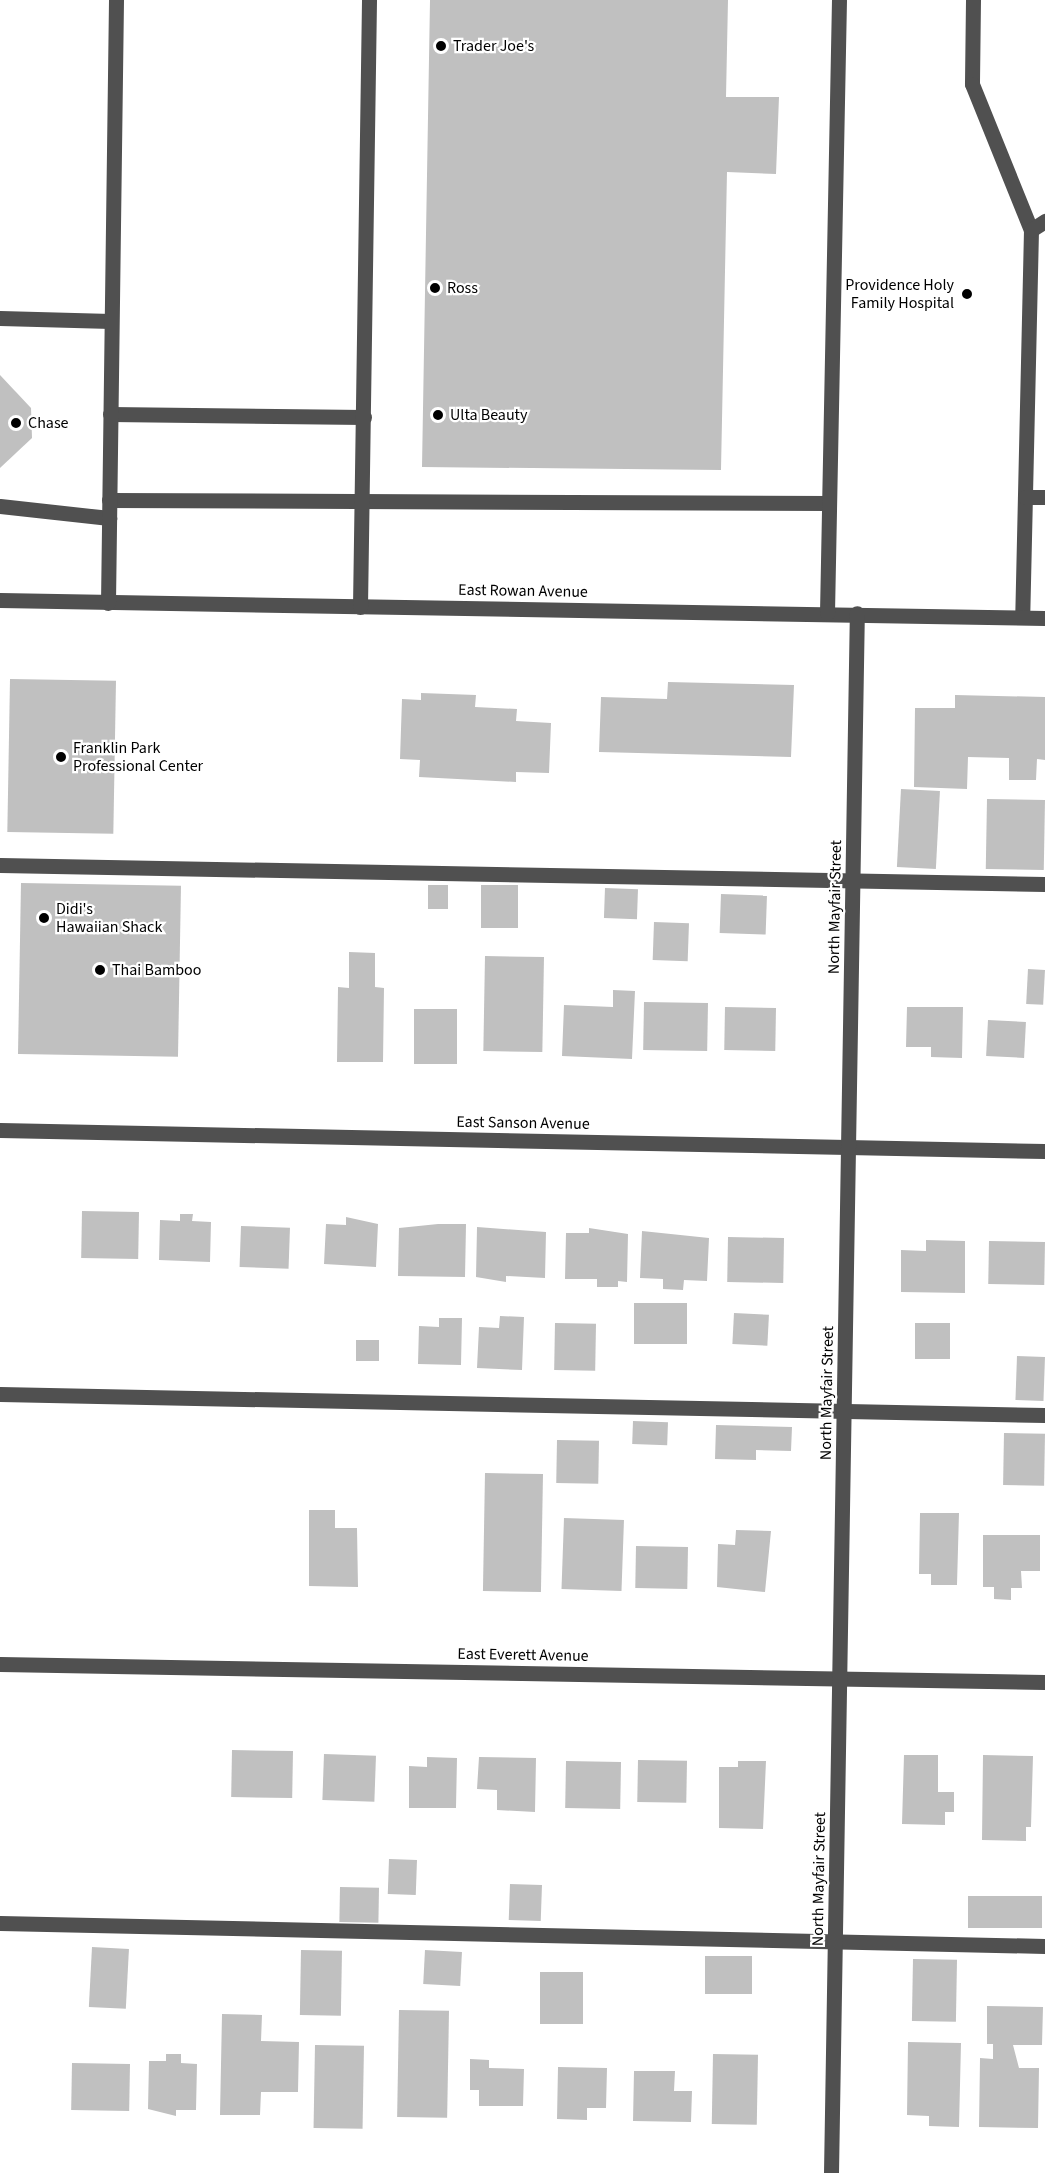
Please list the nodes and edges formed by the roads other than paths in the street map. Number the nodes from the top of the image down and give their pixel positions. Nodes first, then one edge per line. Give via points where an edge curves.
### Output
1 (116, 0) edge
2 (369, 0) edge
3 (840, 0) edge
4 (973, 0) edge
5 (1045, 221) edge
6 (1031, 230) junction
7 (0, 318) edge
8 (111, 321) junction
9 (110, 414) junction
10 (364, 417) junction
11 (1025, 497) junction
12 (1045, 498) edge
13 (109, 500) junction
14 (362, 501) junction
15 (829, 503) junction
16 (0, 506) edge
17 (109, 518) junction
18 (0, 600) edge
19 (108, 603) junction
20 (360, 607) junction
21 (827, 613) junction
22 (857, 613) junction
23 (1022, 617) junction
24 (1045, 618) edge
25 (0, 865) edge
26 (853, 882) junction
27 (1045, 885) edge
28 (0, 1130) edge
29 (849, 1146) junction
30 (1045, 1150) edge
31 (0, 1394) edge
32 (845, 1412) junction
33 (1045, 1415) edge
34 (0, 1664) edge
35 (841, 1678) junction
36 (1045, 1682) edge
37 (0, 1923) edge
38 (837, 1942) junction
39 (1045, 1946) edge
40 (831, 2173) edge

1 - 8 street
2 - 10 street
3 - 15 street
4 - 6 street via 972,84
5 - 6 street
6 - 11 street
7 - 8 street
8 - 9 street
9 - 10 street
9 - 13 street
10 - 14 street
11 - 12 street
11 - 23 street
13 - 14 street
13 - 17 street
14 - 15 street
14 - 20 street
15 - 21 street
16 - 17 street
17 - 19 street
18 - 19 street, East Rowan Avenue
19 - 20 street, East Rowan Avenue
20 - 21 street, East Rowan Avenue
21 - 22 street, East Rowan Avenue
22 - 23 street, East Rowan Avenue
22 - 26 street, North Mayfair Street
23 - 24 street, East Rowan Avenue
25 - 26 street
26 - 27 street
26 - 29 street, North Mayfair Street
28 - 29 street, East Sanson Avenue
29 - 30 street, East Sanson Avenue
29 - 32 street, North Mayfair Street
31 - 32 street
32 - 33 street
32 - 35 street, North Mayfair Street
34 - 35 street, East Everett Avenue
35 - 36 street, East Everett Avenue
35 - 38 street, North Mayfair Street
37 - 38 street
38 - 39 street
38 - 40 street, North Mayfair Street

